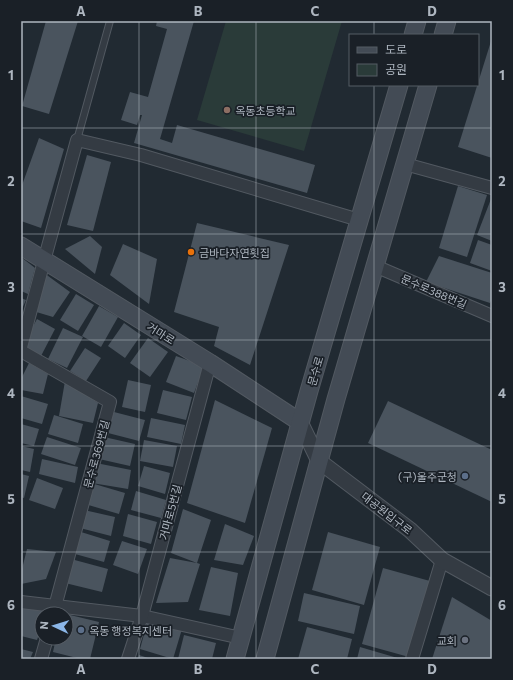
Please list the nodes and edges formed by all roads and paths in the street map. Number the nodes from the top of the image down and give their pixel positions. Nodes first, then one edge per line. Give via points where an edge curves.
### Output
1 (110, 21) edge
2 (417, 21) edge
3 (447, 21) edge
4 (413, 34) edge
5 (443, 34) edge
6 (398, 86) edge
7 (428, 86) edge
8 (77, 140) junction
9 (405, 164) junction
10 (492, 188) edge
11 (359, 220) junction
12 (21, 246) edge
13 (44, 261) junction
14 (375, 266) junction
15 (492, 316) edge
16 (21, 347) edge
17 (21, 351) edge
18 (210, 363) junction
19 (300, 422) junction
20 (319, 461) junction
21 (442, 560) junction
22 (492, 588) edge
23 (21, 602) edge
24 (38, 606) edge
25 (55, 606) edge
26 (74, 611) edge
27 (142, 616) junction
28 (241, 638) junction
29 (45, 646) edge
30 (41, 659) edge
31 (128, 659) edge
32 (235, 659) edge
33 (265, 659) edge
34 (412, 659) edge

1 - 8 lane
2 - 4 main road
3 - 5 main road
6 - 11 main road, 문수로
7 - 9 main road
8 - 11 street via 141,155
8 - 13 street
9 - 10 street
9 - 14 main road
11 - 19 main road, 문수로
12 - 13 main road, 거마로
13 - 16 street
13 - 18 main road, 거마로
14 - 15 street, 문수로388번길
14 - 20 main road
17 - 25 street, 문수로369번길 via 110,402
18 - 19 main road, 거마로
18 - 27 street, 거마로5번길
19 - 20 street, 대공원입구로
19 - 28 main road, 문수로
20 - 21 street, 대공원입구로 via 410,530
20 - 33 main road
21 - 22 street, 대공원입구로
21 - 34 street
23 - 24 street
26 - 27 street
27 - 28 street
27 - 31 street, 거마로5번길
28 - 32 main road, 문수로
29 - 30 street

